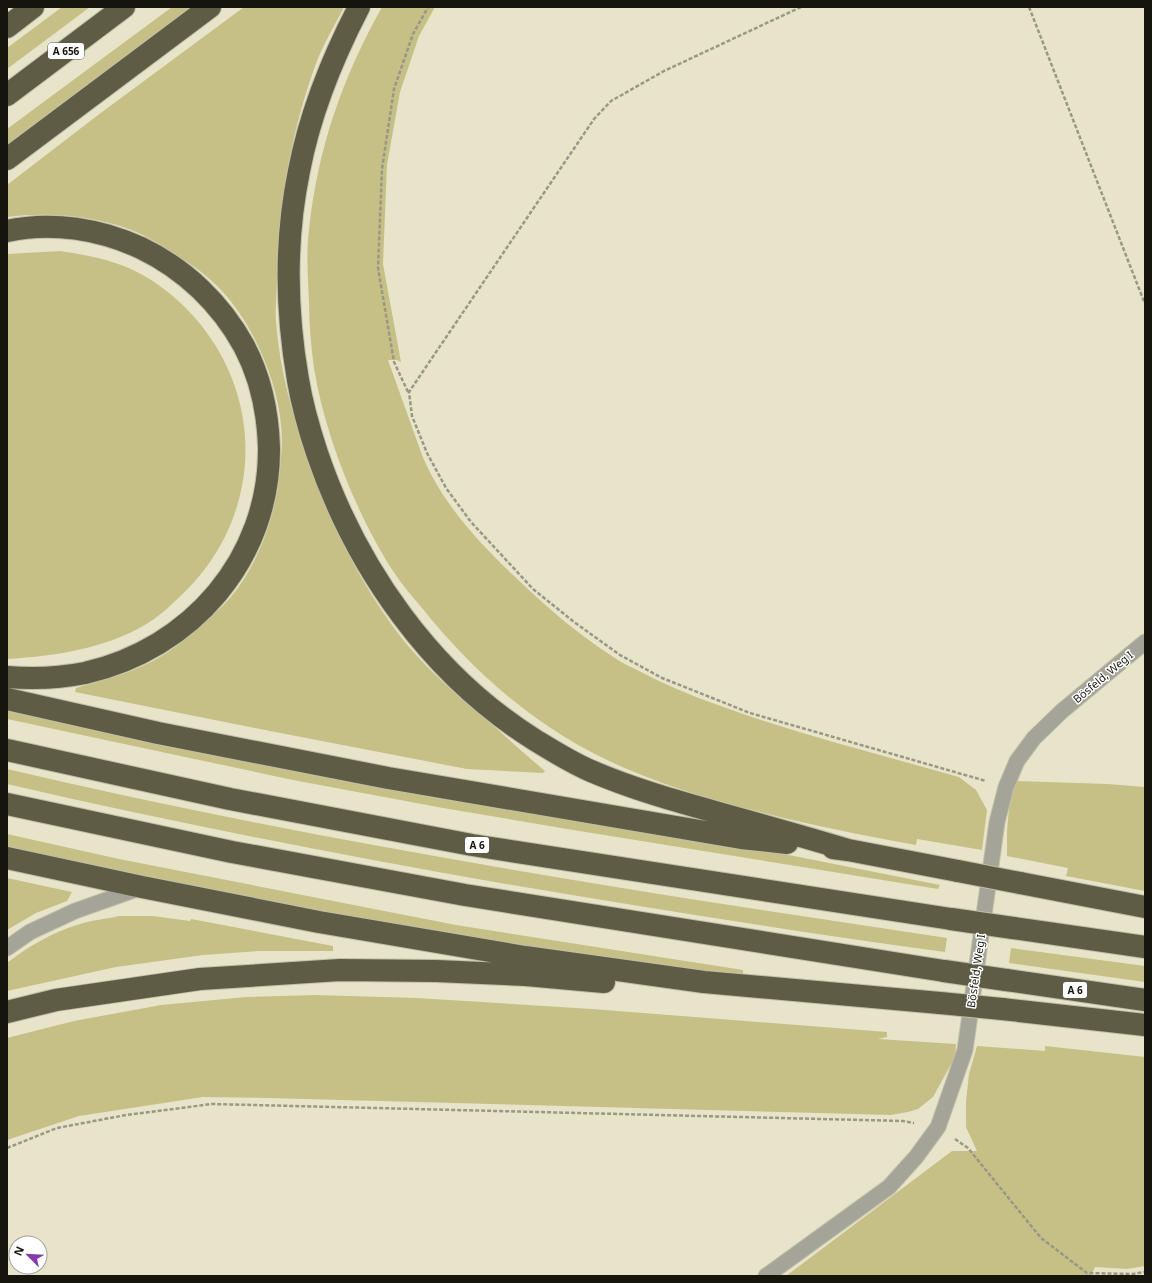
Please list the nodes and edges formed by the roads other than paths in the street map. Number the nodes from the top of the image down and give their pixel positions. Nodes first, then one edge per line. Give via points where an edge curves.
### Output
1 (34, 7) edge
2 (124, 7) edge
3 (210, 7) edge
4 (359, 7) edge
5 (7, 27) edge
6 (7, 95) edge
7 (7, 159) edge
8 (7, 231) edge
9 (1145, 642) edge
10 (7, 677) edge
11 (7, 699) edge
12 (7, 750) edge
13 (7, 804) edge
14 (848, 850) junction
15 (7, 858) edge
16 (142, 887) junction
17 (1145, 907) edge
18 (1145, 946) edge
19 (7, 948) edge
20 (704, 982) junction
21 (1145, 1000) edge
22 (7, 1012) edge
23 (1145, 1025) edge
24 (766, 1276) edge

1 - 5 highway
2 - 6 highway, A 656
3 - 7 highway
4 - 14 highway via 329,70 309,128 299,172 289,265 292,332 298,380 309,428 342,516 374,575 401,615 431,651 480,698 534,740 589,770 637,789
8 - 10 highway via 54,228 103,233 153,254 176,268 200,288 233,327 260,383 267,416 269,466 262,509 242,557 213,598 180,628 139,654 86,672 64,676
9 - 24 lane, Bösfeld, Weg I via 1062,711 1034,738 1017,761 1006,787 997,822 965,1050 938,1127 889,1187
11 - 14 highway via 158,734 388,778 741,838
12 - 18 highway, A 6, bridge via 230,799 472,844 951,919
13 - 21 highway, A 6, bridge via 232,852 465,895 944,971
14 - 17 highway, bridge
15 - 16 highway
16 - 19 lane via 75,911 30,932
16 - 20 highway via 327,923 525,957
20 - 22 highway via 609,982 526,975 340,970 200,979 56,1000
20 - 23 highway, bridge via 1002,1009

